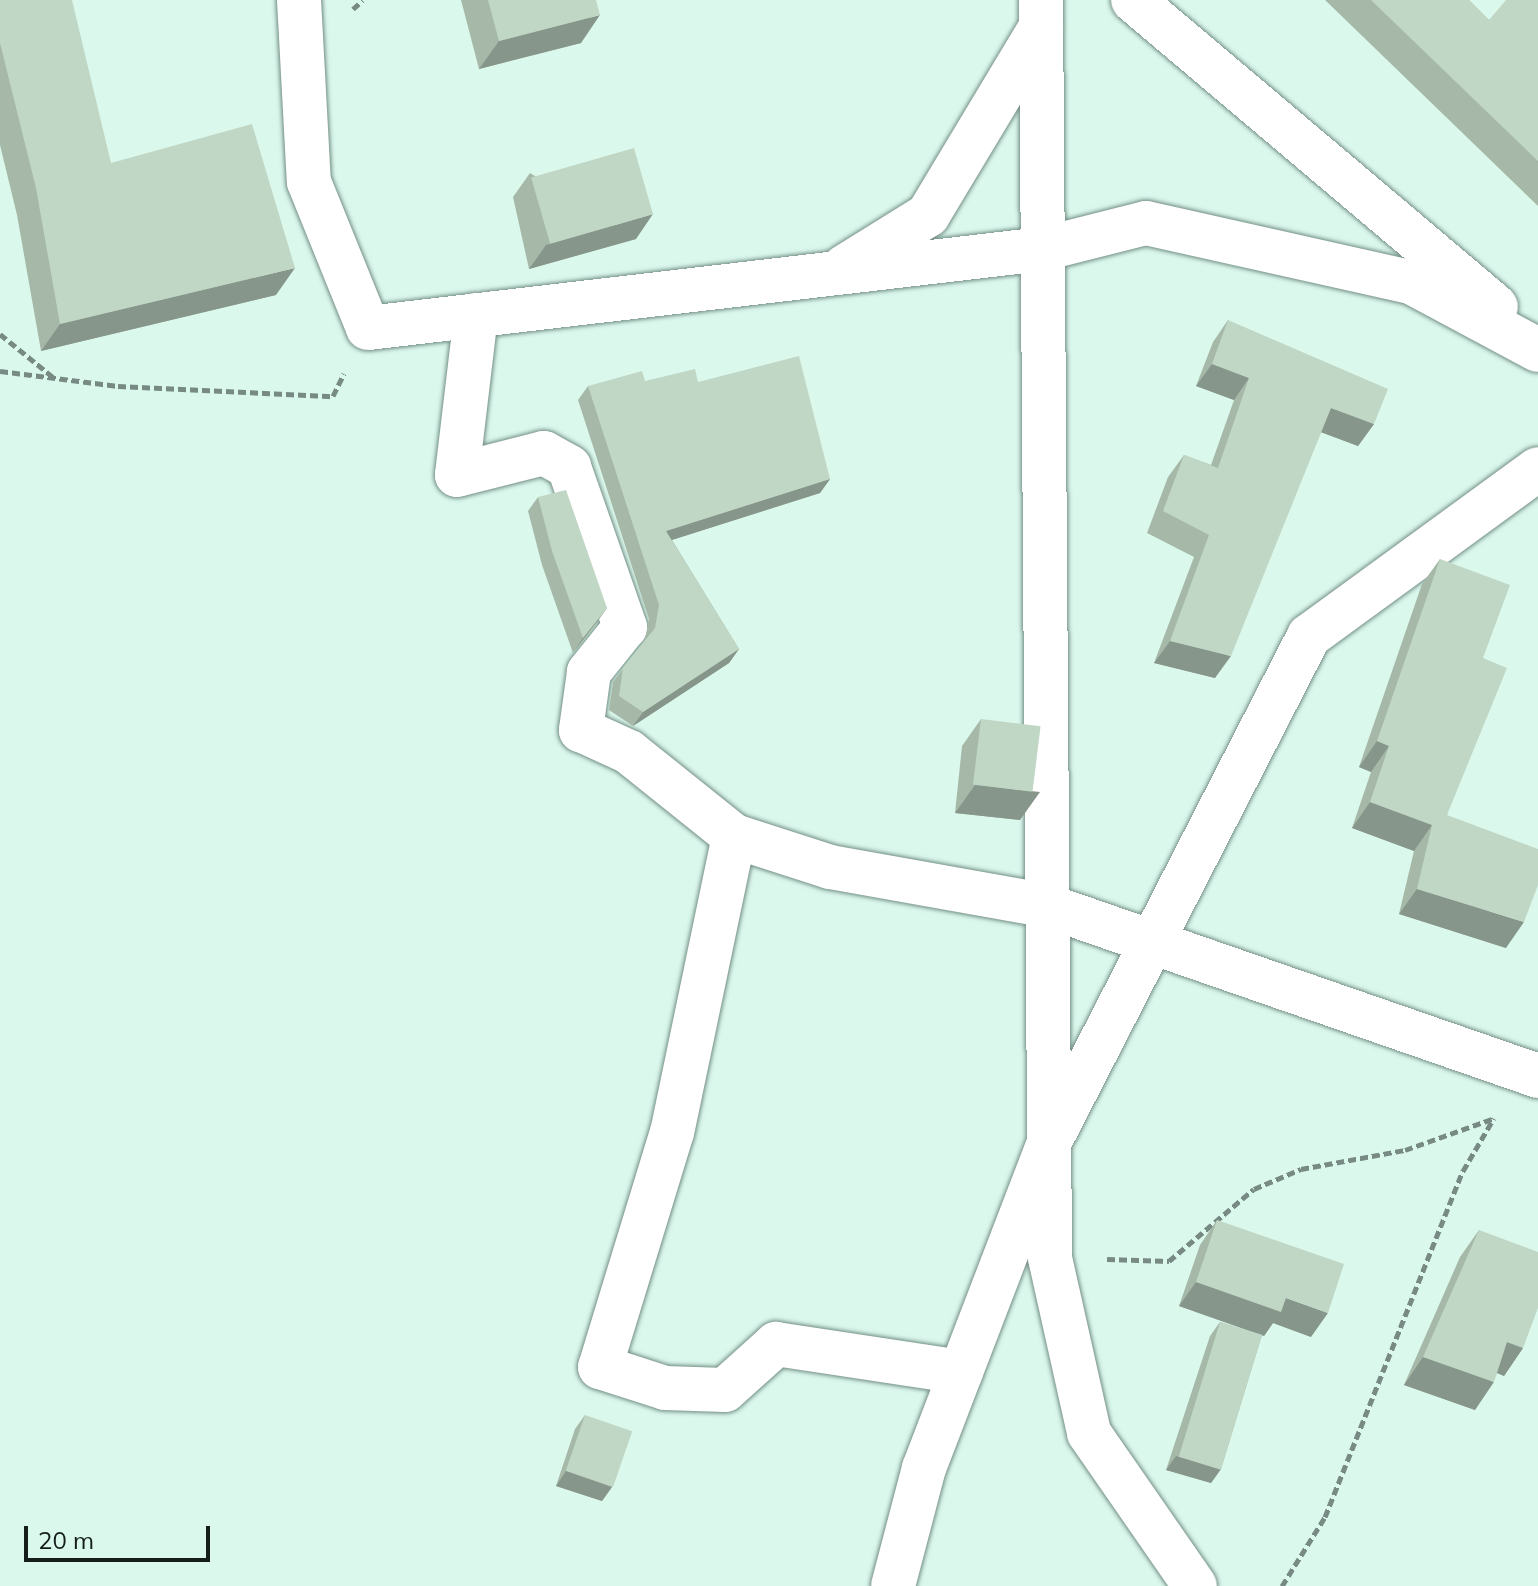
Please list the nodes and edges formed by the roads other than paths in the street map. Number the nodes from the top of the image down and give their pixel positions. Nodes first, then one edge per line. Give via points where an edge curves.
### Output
1 (299, 0) edge
2 (1133, 0) edge
3 (1041, 14) edge
4 (1043, 249) junction
5 (835, 273) junction
6 (476, 315) junction
7 (1538, 342) edge
8 (1538, 350) edge
9 (1538, 469) edge
10 (734, 836) junction
11 (1048, 906) junction
12 (1156, 941) junction
13 (1531, 1074) edge
14 (1049, 1143) junction
15 (961, 1372) junction
16 (893, 1586) edge
17 (1195, 1586) edge

1 - 6 street via 309,182 368,328
2 - 7 street
3 - 4 street
3 - 5 street via 928,215
4 - 5 street
4 - 8 street via 1146,223 1411,282
4 - 11 street
5 - 6 street
6 - 10 street via 457,475 544,453 569,467 625,627 589,672 581,730 629,752
9 - 12 street via 1309,636
10 - 11 street via 830,867
10 - 15 street via 672,1132 600,1367 665,1388 725,1390 776,1344
11 - 12 street
11 - 14 street
12 - 13 street
12 - 14 street
14 - 15 street
14 - 17 street via 1050,1258 1089,1433
15 - 16 street via 924,1468

